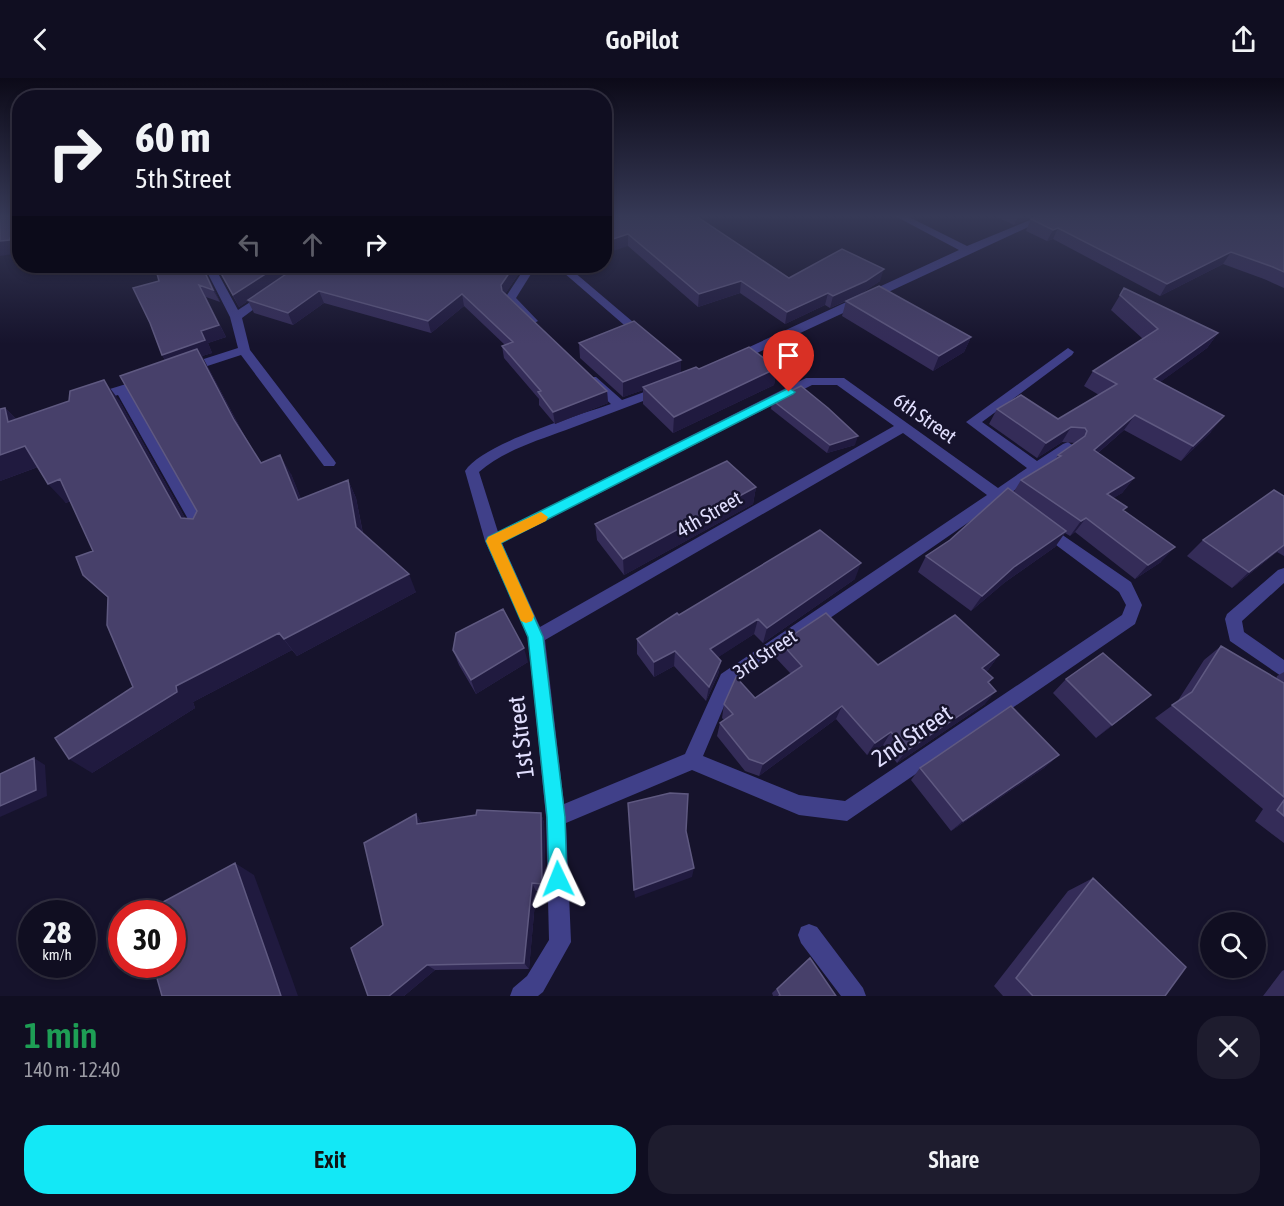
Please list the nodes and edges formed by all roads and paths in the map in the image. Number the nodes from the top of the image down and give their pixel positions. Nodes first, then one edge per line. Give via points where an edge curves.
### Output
1 (948, 259) edge
2 (213, 273) edge
3 (526, 273) edge
4 (569, 273) edge
5 (282, 285) edge
6 (236, 317) junction
7 (543, 333) edge
8 (648, 340) edge
9 (244, 350) junction
10 (1068, 352) dead end
11 (723, 363) edge
12 (586, 374) edge
13 (672, 386) edge
14 (122, 390) junction
15 (77, 404) edge
16 (621, 406) junction
17 (903, 427) junction
18 (1068, 447) edge
19 (329, 463) dead end
20 (1037, 468) junction
21 (997, 494) junction
22 (202, 531) edge
23 (493, 541) junction
24 (1284, 574) edge
25 (1134, 605) joint
26 (536, 637) junction
27 (1284, 670) edge
28 (692, 761) junction
29 (556, 817) junction
30 (809, 935) dead end
31 (520, 996) edge
32 (855, 996) edge

1 - 11 street
2 - 6 street
3 - 7 street via 510,298
4 - 8 street
5 - 6 street
6 - 9 street
9 - 14 street
9 - 19 street
10 - 20 street via 973,422
12 - 16 street
13 - 16 street
14 - 15 street
14 - 22 street
16 - 23 street, 1st Street via 531,438 488,457 472,471
17 - 21 street, 6th Street
17 - 23 street, 6th Street via 840,381 810,381
17 - 26 street, 4th Street
18 - 20 street
20 - 21 street
21 - 25 street, 6th Street via 1125,587
21 - 28 street, 3rd Street via 727,680
23 - 26 street, 1st Street
24 - 27 street via 1233,619 1236,636
25 - 28 street, 2nd Street via 1129,619 847,811 798,805
26 - 29 street, 1st Street
28 - 29 street
29 - 31 street, 1st Street via 560,942 535,984
30 - 32 street

